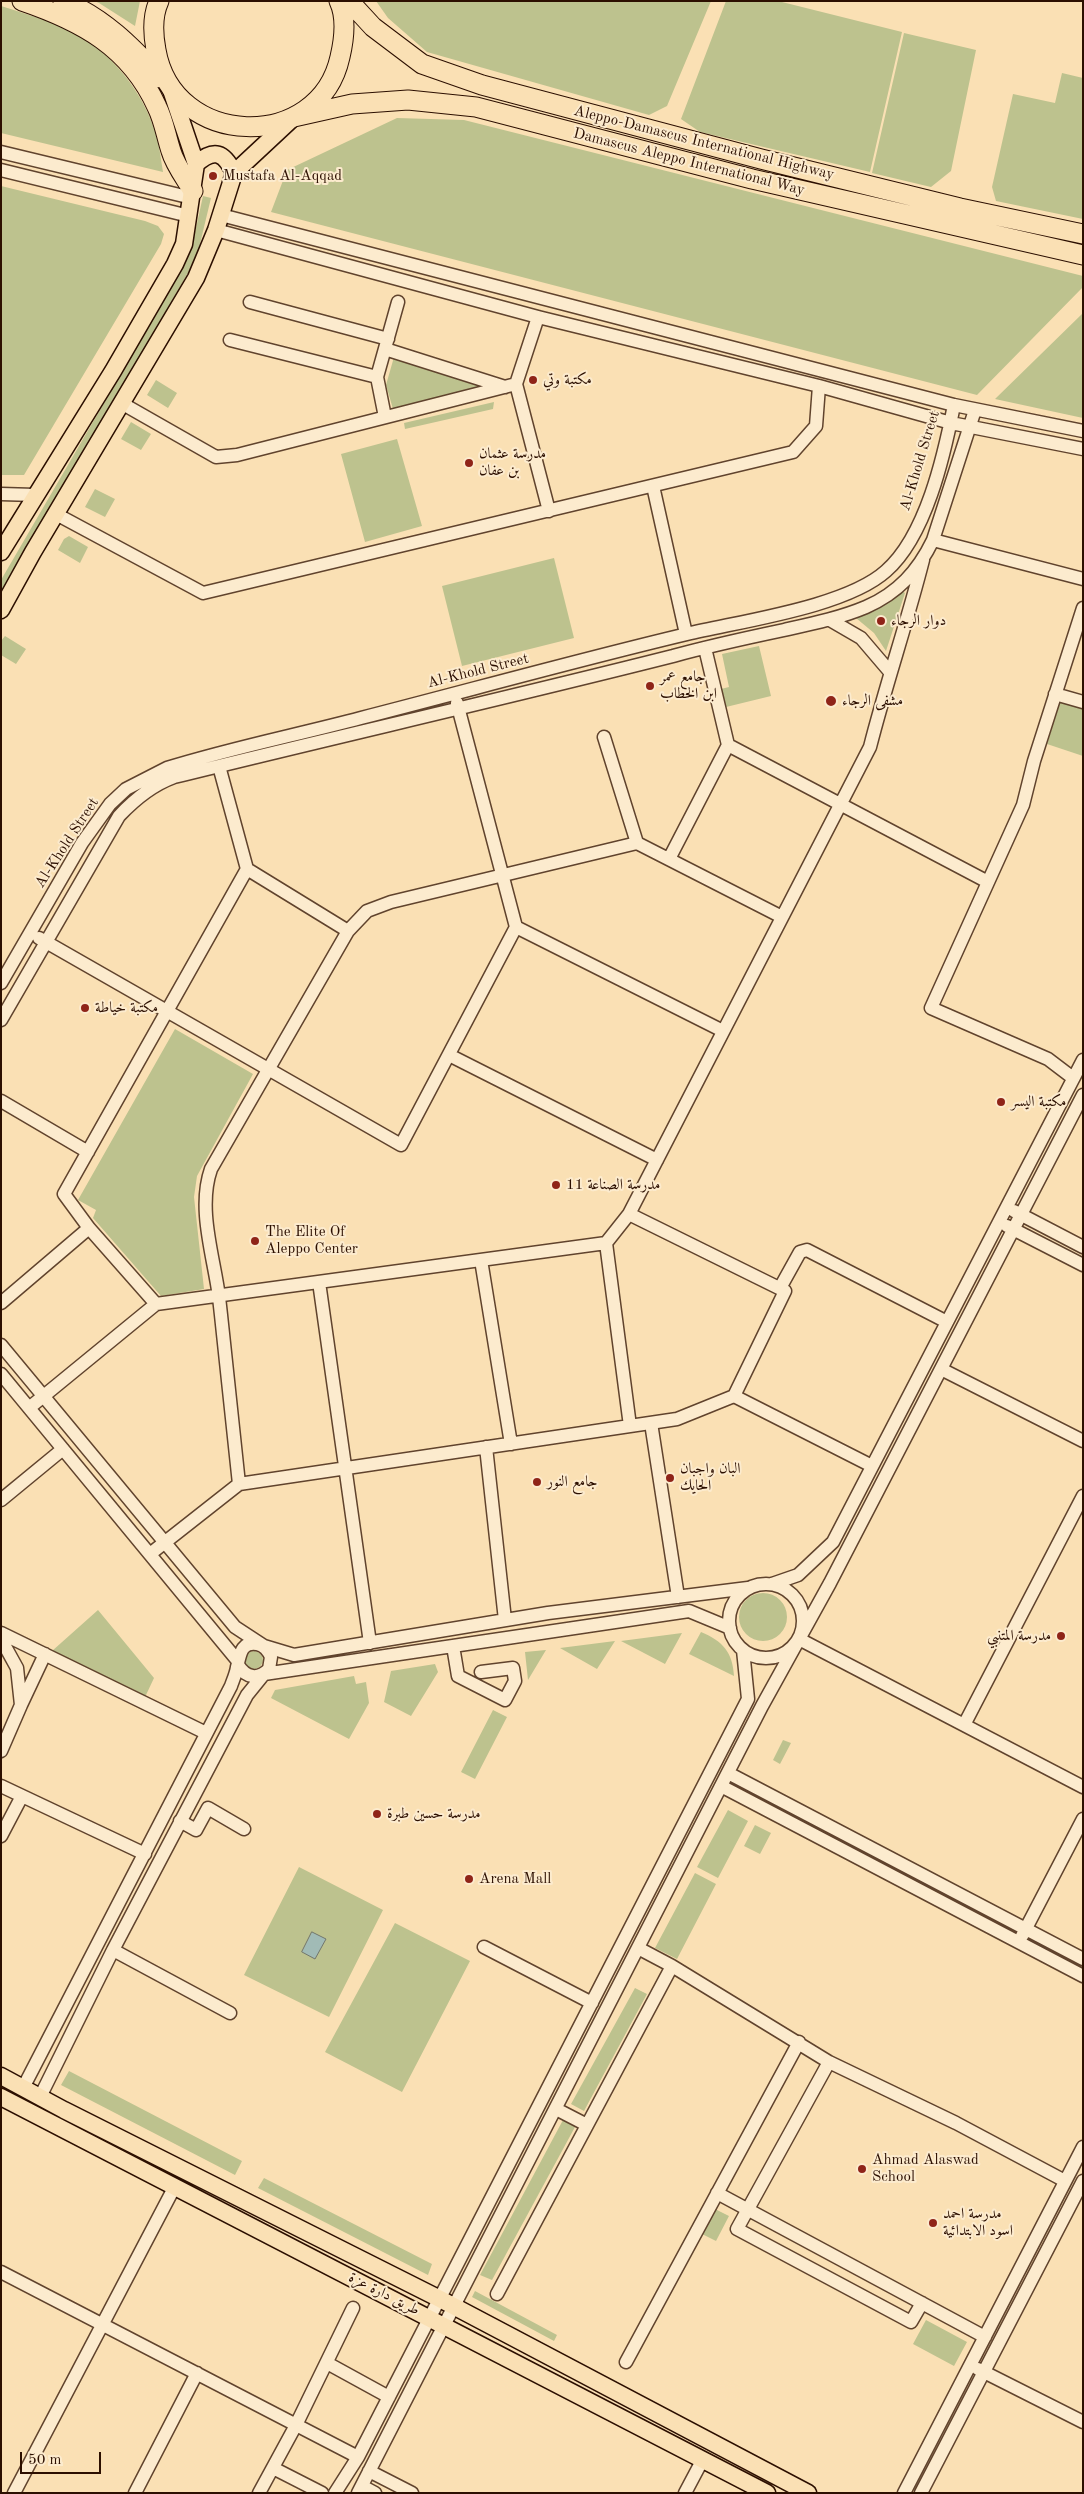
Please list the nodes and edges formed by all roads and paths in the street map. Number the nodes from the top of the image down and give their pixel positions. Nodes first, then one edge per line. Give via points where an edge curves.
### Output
1 (22, 1) edge
2 (63, 1) edge
3 (159, 1) edge
4 (339, 1) edge
5 (349, 1) edge
6 (170, 87) junction
7 (294, 117) junction
8 (1, 152) edge
9 (196, 164) junction
10 (1, 170) edge
11 (234, 173) junction
12 (193, 195) junction
13 (189, 216) junction
14 (218, 223) junction
15 (1083, 234) edge
16 (1083, 255) edge
17 (250, 302) dead end
18 (398, 302) dead end
19 (538, 317) junction
20 (230, 340) dead end
21 (386, 344) junction
22 (113, 370) junction
23 (377, 377) junction
24 (134, 384) junction
25 (511, 385) junction
26 (819, 386) junction
27 (123, 404) junction
28 (954, 405) junction
29 (975, 410) junction
30 (385, 418) junction
31 (951, 423) junction
32 (970, 427) junction
33 (1083, 432) edge
34 (1083, 449) edge
35 (653, 486) junction
36 (1, 494) edge
37 (35, 495) junction
38 (549, 511) junction
39 (56, 514) junction
40 (933, 540) junction
41 (1, 552) edge
42 (923, 560) junction
43 (1083, 579) edge
44 (810, 605) junction
45 (1083, 608) edge
46 (1, 610) edge
47 (830, 620) junction
48 (814, 623) junction
49 (686, 634) junction
50 (704, 648) junction
51 (890, 672) junction
52 (455, 694) junction
53 (1055, 694) junction
54 (1083, 702) edge
55 (459, 710) junction
56 (604, 737) dead end
57 (728, 745) junction
58 (219, 766) junction
59 (841, 804) junction
60 (637, 843) junction
61 (669, 859) junction
62 (247, 869) junction
63 (502, 873) junction
64 (988, 882) junction
65 (782, 917) junction
66 (516, 927) junction
67 (348, 931) junction
68 (30, 933) junction
69 (46, 942) junction
70 (1, 983) edge
71 (166, 1010) junction
72 (1, 1020) edge
73 (724, 1031) junction
74 (449, 1055) junction
75 (1083, 1060) edge
76 (267, 1068) junction
77 (1073, 1078) junction
78 (1083, 1095) edge
79 (1, 1101) edge
80 (88, 1152) junction
81 (657, 1160) junction
82 (1006, 1207) junction
83 (629, 1214) junction
84 (1021, 1215) junction
85 (999, 1221) junction
86 (89, 1228) junction
87 (1014, 1229) junction
88 (606, 1243) junction
89 (1083, 1247) edge
90 (481, 1260) junction
91 (1083, 1265) edge
92 (319, 1282) junction
93 (780, 1288) junction
94 (219, 1296) junction
95 (1, 1303) edge
96 (156, 1304) junction
97 (954, 1308) junction
98 (968, 1316) junction
99 (947, 1322) junction
100 (1, 1345) edge
101 (941, 1369) junction
102 (1, 1374) edge
103 (44, 1396) junction
104 (734, 1396) junction
105 (29, 1408) junction
106 (651, 1423) junction
107 (630, 1426) junction
108 (1083, 1441) edge
109 (511, 1444) junction
110 (486, 1447) junction
111 (63, 1449) junction
112 (872, 1466) junction
113 (345, 1468) junction
114 (239, 1484) junction
115 (1083, 1496) edge
116 (1, 1500) edge
117 (165, 1543) junction
118 (150, 1554) junction
119 (772, 1584) junction
120 (748, 1588) junction
121 (678, 1597) junction
122 (505, 1620) junction
123 (487, 1624) junction
124 (730, 1628) junction
125 (1, 1633) edge
126 (799, 1639) junction
127 (1, 1640) edge
128 (490, 1640) junction
129 (370, 1643) junction
130 (264, 1646) junction
131 (453, 1646) junction
132 (743, 1650) junction
133 (46, 1654) junction
134 (238, 1662) junction
135 (481, 1672) dead end
136 (264, 1674) junction
137 (21, 1705) junction
138 (964, 1725) junction
139 (206, 1733) junction
140 (1, 1751) edge
141 (728, 1773) junction
142 (1, 1786) edge
143 (721, 1786) junction
144 (1083, 1787) edge
145 (22, 1796) junction
146 (1083, 1819) edge
147 (180, 1821) junction
148 (244, 1829) dead end
149 (1, 1836) edge
150 (145, 1854) junction
151 (1026, 1929) junction
152 (1019, 1943) junction
153 (484, 1947) dead end
154 (638, 1948) junction
155 (112, 1950) junction
156 (1083, 1959) edge
157 (672, 1966) junction
158 (1083, 1976) edge
159 (592, 2003) junction
160 (230, 2013) dead end
161 (799, 2042) junction
162 (829, 2062) junction
163 (1, 2076) edge
164 (23, 2088) junction
165 (1, 2097) edge
166 (40, 2097) junction
167 (556, 2109) junction
168 (64, 2110) junction
169 (587, 2125) junction
170 (57, 2127) junction
171 (1083, 2147) edge
172 (1065, 2181) junction
173 (1082, 2185) edge
174 (174, 2188) junction
175 (717, 2193) junction
176 (748, 2209) junction
177 (3, 2276) edge
178 (497, 2294) dead end
179 (447, 2303) junction
180 (922, 2303) junction
181 (353, 2308) dead end
182 (438, 2321) junction
183 (102, 2324) junction
184 (985, 2337) junction
185 (626, 2362) dead end
186 (326, 2363) junction
187 (970, 2365) junction
188 (984, 2372) junction
189 (197, 2373) junction
190 (389, 2397) junction
191 (1083, 2422) edge
192 (296, 2425) junction
193 (358, 2457) junction
194 (703, 2459) junction
195 (273, 2468) junction
196 (369, 2471) junction
197 (360, 2489) edge
198 (14, 2493) edge
199 (135, 2493) edge
200 (259, 2493) edge
201 (322, 2493) edge
202 (335, 2493) edge
203 (375, 2493) edge
204 (412, 2493) edge
205 (685, 2493) edge
206 (767, 2493) edge
207 (808, 2493) edge
208 (904, 2493) edge
209 (922, 2493) edge

1 - 12 highway via 79,24 118,52 138,75 157,106 171,153
2 - 6 highway via 87,12 128,42
3 - 6 highway via 153,35 158,62
4 - 7 highway via 345,37 338,69 320,97
5 - 15 highway, Aleppo-Damascus International Highway via 373,27 422,64 482,85 761,159 960,208
6 - 7 highway via 189,107 213,121 231,126 268,126
6 - 9 main road
7 - 11 main road
7 - 16 highway, Damascus Aleppo International Way via 352,104 408,100 476,107 752,179
8 - 12 street
9 - 11 main road via 213,153 228,162
9 - 12 main road
10 - 13 street
11 - 14 main road
12 - 13 main road
13 - 22 main road via 184,244 175,264
14 - 19 street
14 - 24 main road via 196,278
14 - 28 street
17 - 21 street
18 - 21 street
19 - 25 street
19 - 26 street
20 - 23 street
21 - 23 street
21 - 25 street
22 - 24 main road
22 - 37 main road
23 - 30 street
24 - 27 main road
25 - 30 street
25 - 38 street
26 - 31 street
26 - 35 street via 816,426 793,452
27 - 30 street via 216,457 237,455
27 - 39 main road
28 - 29 street
28 - 31 street, Al-Khold Street
29 - 32 street
29 - 33 street
31 - 32 street
31 - 44 street, Al-Khold Street via 924,510 898,559 863,588
32 - 34 street
32 - 40 street
35 - 38 street
35 - 49 street
36 - 37 street
37 - 41 main road
38 - 39 street via 204,593
39 - 46 main road
40 - 42 street
40 - 43 street
42 - 47 street via 896,589 866,607
42 - 51 street
44 - 48 street
44 - 49 street, Al-Khold Street
45 - 53 street
47 - 48 street
47 - 51 street via 862,638
48 - 50 street
49 - 52 street, Al-Khold Street
50 - 55 street
50 - 57 street
51 - 59 street via 870,747
52 - 55 street
52 - 68 street, Al-Khold Street via 186,762 146,777 110,804
53 - 54 street
53 - 64 street via 1023,805
55 - 58 street
55 - 63 street
56 - 60 street
57 - 59 street
57 - 61 street
58 - 62 street
58 - 69 street via 162,781 132,801 118,816
59 - 64 street
59 - 65 street
60 - 61 street
60 - 63 street
61 - 65 street
62 - 67 street
62 - 71 street
63 - 66 street
63 - 67 street via 391,902 367,912
64 - 77 street via 931,1008 1048,1059
65 - 73 street
66 - 73 street
66 - 74 street
67 - 76 street
68 - 69 street
68 - 70 street, Al-Khold Street
69 - 71 street
69 - 72 street
71 - 76 street
71 - 80 street
73 - 81 street
74 - 76 street via 401,1145
74 - 81 street
75 - 77 street
76 - 94 street via 206,1182 205,1204
77 - 82 street
78 - 84 street
79 - 80 street
80 - 86 street via 64,1194
81 - 83 street
82 - 84 street
82 - 85 street
83 - 88 street
83 - 93 street
84 - 87 street
84 - 89 street
85 - 87 street
85 - 97 street
86 - 95 street
86 - 96 street
87 - 91 street
87 - 98 street
88 - 90 street
88 - 107 street
90 - 92 street
90 - 109 street
92 - 94 street
92 - 113 street
93 - 99 street via 800,1252 807,1250
93 - 104 street via 785,1291
94 - 96 street
94 - 114 street
96 - 103 street
97 - 98 street
97 - 99 street
98 - 101 street
99 - 112 street
100 - 103 street
101 - 108 street
101 - 126 street
102 - 105 street
103 - 105 street
103 - 117 street
104 - 106 street via 677,1419
104 - 112 street
105 - 111 street
106 - 107 street
106 - 121 street
107 - 109 street
109 - 110 street
110 - 113 street
110 - 122 street
111 - 116 street
111 - 118 street
112 - 119 street via 833,1542 798,1575
113 - 114 street
113 - 129 street
114 - 117 street
115 - 138 street
117 - 118 street
117 - 130 street via 235,1627
118 - 134 street
119 - 120 street
119 - 126 street via 784,1588 800,1604 804,1616
120 - 121 street
120 - 124 street via 732,1606
121 - 122 street
122 - 123 street
123 - 128 street
123 - 129 street
124 - 128 street via 689,1611
124 - 132 street
125 - 133 street
126 - 132 street via 780,1656 767,1658
126 - 138 street
126 - 141 street
127 - 137 street via 17,1668
128 - 131 street
129 - 130 street via 294,1655
130 - 134 street via 244,1647
130 - 136 street via 271,1657 269,1669
131 - 135 street via 458,1676 505,1700 516,1681 513,1668
131 - 136 street
132 - 159 street via 748,1699
133 - 137 street
133 - 139 street
134 - 136 street via 242,1672 249,1676
134 - 139 street via 231,1686
136 - 147 street via 247,1695
137 - 140 street
138 - 144 street
139 - 150 street
141 - 143 street
141 - 151 street
142 - 145 street
143 - 152 street
143 - 154 street
145 - 149 street
145 - 150 street
146 - 151 street
147 - 148 street via 196,1830 208,1808
147 - 155 street
150 - 164 street
151 - 152 street
151 - 156 street
152 - 158 street
153 - 159 street
154 - 157 street
154 - 167 street
155 - 160 street
155 - 166 street
157 - 161 street
157 - 169 street
159 - 179 street
161 - 162 street
161 - 175 street
162 - 172 street
162 - 176 street
163 - 164 main road
164 - 166 main road
165 - 170 main road, طريق دارة عزة
166 - 168 main road
167 - 169 street
167 - 179 street
168 - 170 main road
168 - 179 main road
169 - 178 street
170 - 174 main road, طريق دارة عزة
171 - 172 street
172 - 184 street
173 - 188 street
174 - 182 main road, طريق دارة عزة
174 - 183 street
175 - 176 street
175 - 185 street
176 - 180 street
176 - 180 street via 737,2229 911,2322
177 - 183 street
179 - 182 street
179 - 207 main road
180 - 184 street
181 - 186 street
182 - 190 street
182 - 194 main road, طريق دارة عزة
182 - 196 street
183 - 189 street
183 - 198 street
184 - 187 street
186 - 190 street
186 - 192 street
187 - 188 street
187 - 208 street
188 - 191 street
188 - 209 street
189 - 192 street
189 - 199 street
190 - 193 street
192 - 193 street
192 - 195 street
193 - 202 street
194 - 205 street
194 - 206 main road, طريق دارة عزة
195 - 200 street
195 - 201 street
196 - 197 street
196 - 204 street
197 - 203 street

